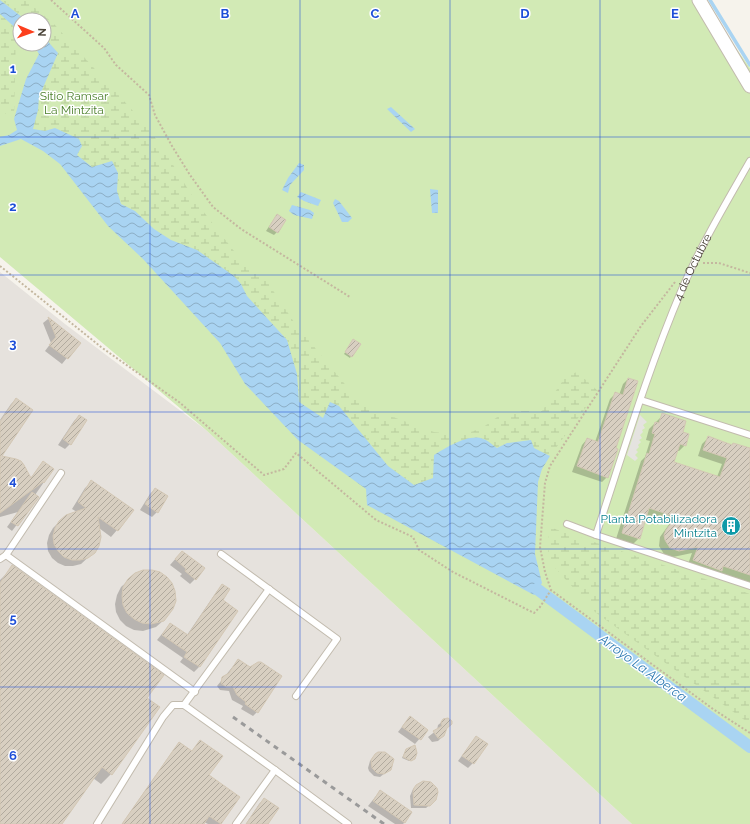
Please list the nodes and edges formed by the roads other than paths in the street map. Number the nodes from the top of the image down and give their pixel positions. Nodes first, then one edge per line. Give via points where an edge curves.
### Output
1 (699, 0) edge
2 (750, 86) edge
3 (750, 161) edge
4 (641, 400) junction
5 (750, 435) edge
6 (61, 473) dead end
7 (567, 524) dead end
8 (596, 535) junction
9 (6, 554) junction
10 (221, 554) dead end
11 (0, 559) edge
12 (750, 586) edge
13 (269, 589) junction
14 (195, 692) junction
15 (296, 696) dead end
16 (184, 706) junction
17 (275, 770) junction
18 (97, 824) edge
19 (236, 824) edge
20 (348, 824) edge

1 - 2 street
3 - 4 lane, 4 de Octubre via 682,288
4 - 5 lane
4 - 8 lane, 4 de Octubre
6 - 9 lane
7 - 8 lane
8 - 12 lane
9 - 11 lane
9 - 14 lane
10 - 13 lane
13 - 14 lane
13 - 15 lane via 337,639
14 - 16 lane
16 - 17 lane
16 - 18 lane via 173,705 168,711
17 - 19 lane
17 - 20 lane

